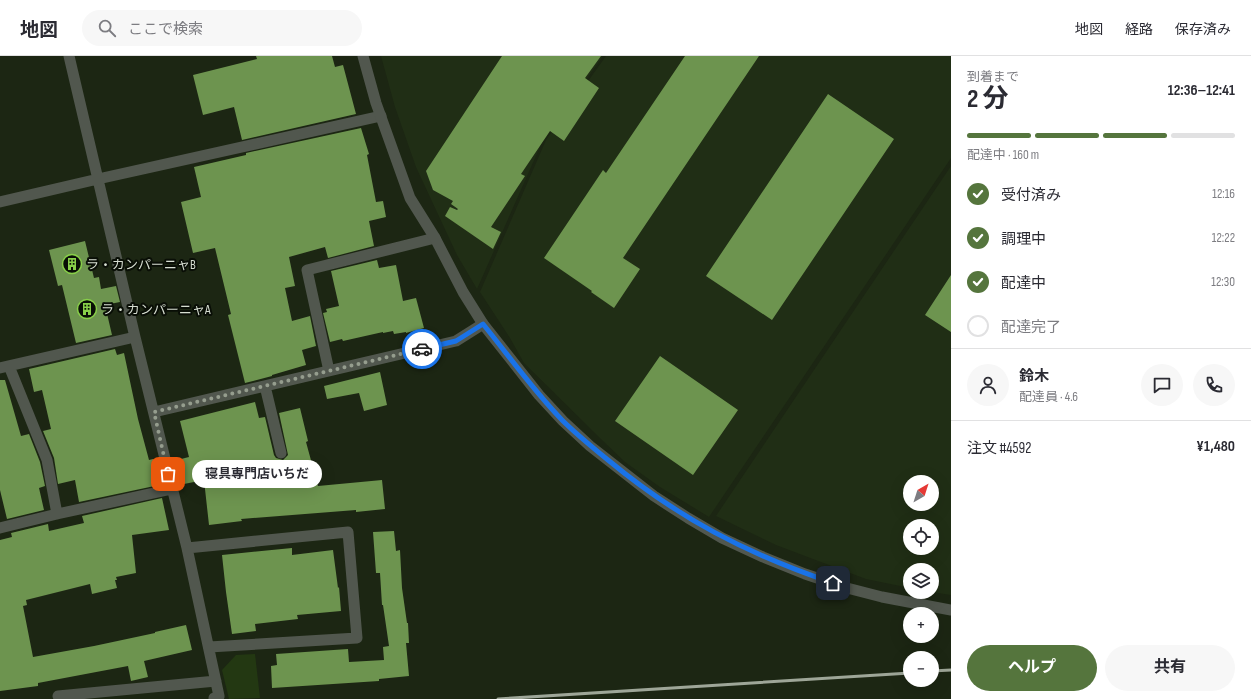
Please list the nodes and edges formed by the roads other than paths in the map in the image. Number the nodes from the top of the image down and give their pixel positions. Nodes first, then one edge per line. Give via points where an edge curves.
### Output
1 (70, 56) edge
2 (363, 56) edge
3 (381, 116) junction
4 (98, 179) junction
5 (0, 202) edge
6 (435, 238) junction
7 (483, 324) junction
8 (135, 337) junction
9 (4, 367) edge
10 (329, 371) junction
11 (265, 386) junction
12 (154, 412) junction
13 (281, 453) dead end
14 (172, 489) junction
15 (57, 514) junction
16 (0, 528) edge
17 (187, 548) junction
18 (951, 610) edge
19 (209, 647) junction
20 (216, 681) junction
21 (58, 696) dead end
22 (214, 699) edge

1 - 4 street
2 - 3 street
3 - 4 street
3 - 6 street via 410,198
4 - 5 street
4 - 8 street
6 - 7 street
6 - 10 street via 307,270
7 - 10 street via 456,341
7 - 18 street via 563,421 624,473 688,518 722,538 805,574 882,597
8 - 9 street
8 - 12 street
9 - 15 street via 48,460
10 - 11 street
11 - 12 street
11 - 13 street
12 - 14 street
14 - 15 street
14 - 17 street
15 - 16 street
17 - 19 street
17 - 19 street via 348,532 357,638
19 - 20 street
20 - 21 street
20 - 22 street via 219,696

